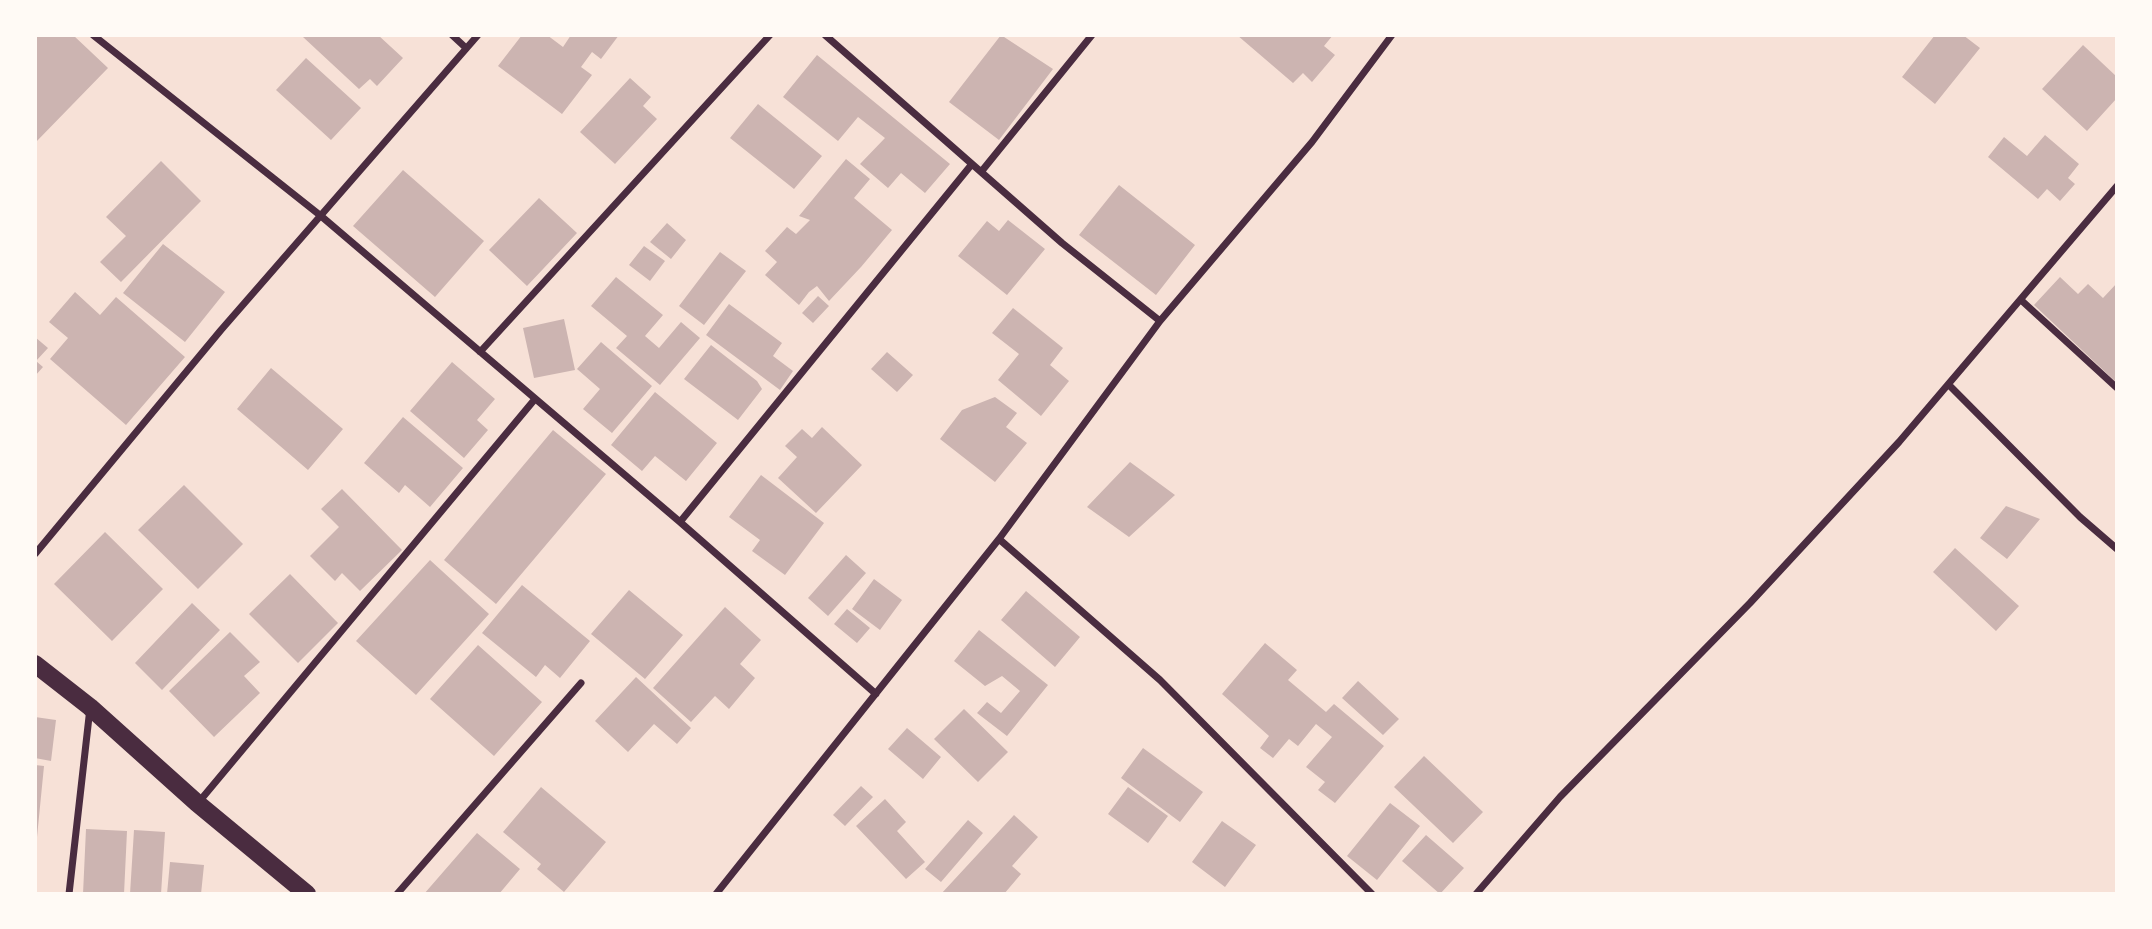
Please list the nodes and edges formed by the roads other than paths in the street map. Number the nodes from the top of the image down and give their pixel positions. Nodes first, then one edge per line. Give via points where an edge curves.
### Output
1 (93, 35) edge
2 (452, 35) edge
3 (478, 35) edge
4 (770, 35) edge
5 (825, 35) edge
6 (1092, 35) edge
7 (1380, 35) edge
8 (1390, 38) edge
9 (466, 48) junction
10 (972, 164) junction
11 (981, 172) junction
12 (2117, 186) edge
13 (321, 216) junction
14 (2021, 300) junction
15 (1160, 321) junction
16 (480, 352) junction
17 (1949, 385) junction
18 (2117, 388) edge
19 (535, 399) junction
20 (680, 522) junction
21 (999, 539) junction
22 (2117, 549) edge
23 (35, 554) edge
24 (35, 664) edge
25 (581, 683) dead end
26 (876, 694) junction
27 (90, 707) junction
28 (197, 803) junction
29 (69, 894) edge
30 (307, 894) edge
31 (397, 894) edge
32 (716, 894) edge
33 (1372, 894) edge
34 (1476, 894) edge

1 - 13 street
2 - 9 street
3 - 9 street
4 - 16 street
5 - 10 street
6 - 11 street
7 - 8 street
8 - 15 street via 1312,142
9 - 13 street
10 - 11 street
10 - 20 street
11 - 15 street
12 - 14 street
13 - 16 street
13 - 23 street
14 - 17 street
14 - 18 street
15 - 21 street
16 - 19 street
17 - 22 street
17 - 34 street via 1750,604 1560,797
19 - 20 street
19 - 28 street
20 - 26 street
21 - 26 street
21 - 33 street via 1160,680
24 - 27 main road
25 - 31 street
26 - 32 street
27 - 28 main road
27 - 29 street
28 - 30 main road

